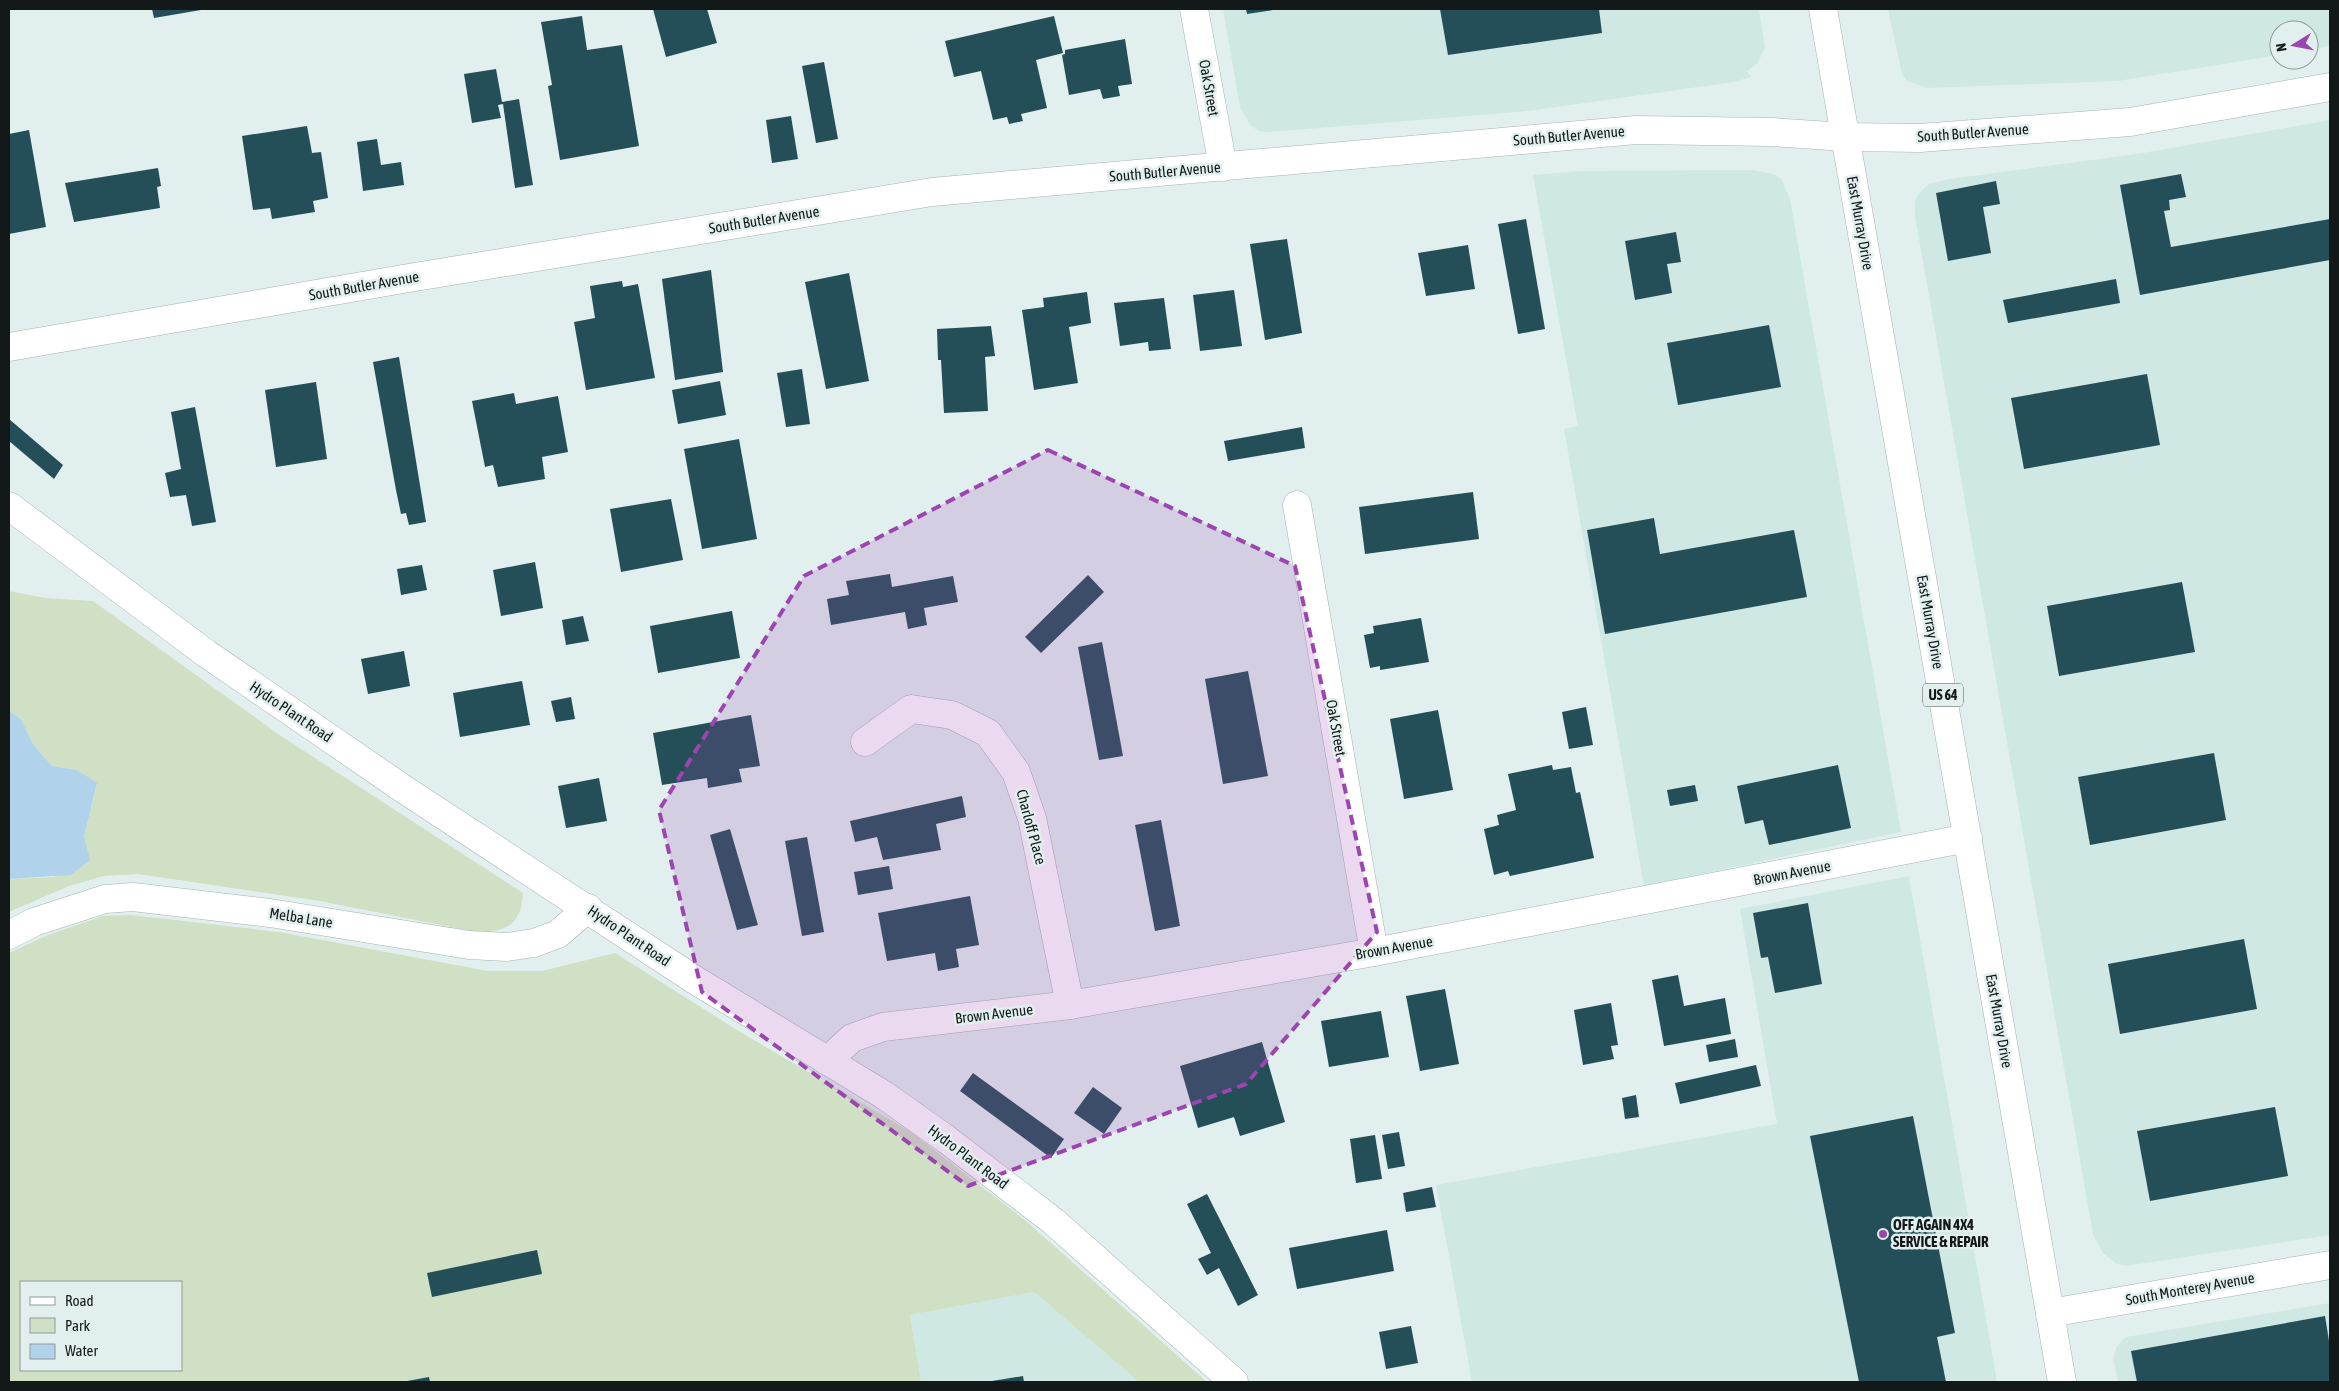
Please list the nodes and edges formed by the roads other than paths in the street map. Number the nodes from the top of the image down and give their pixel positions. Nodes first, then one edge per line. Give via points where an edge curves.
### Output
1 (1194, 9) edge
2 (1823, 9) edge
3 (2330, 87) edge
4 (1845, 138) junction
5 (1223, 167) junction
6 (9, 347) edge
7 (1297, 505) dead end
8 (9, 506) edge
9 (865, 742) dead end
10 (1968, 838) junction
11 (588, 908) junction
12 (9, 935) edge
13 (1374, 952) junction
14 (1070, 1005) junction
15 (826, 1061) junction
16 (2330, 1265) edge
17 (2050, 1313) junction
18 (1234, 1382) edge
19 (2062, 1382) edge

1 - 5 main road, Oak Street
2 - 4 main road, East Murray Drive / US 64
3 - 4 main road, South Butler Avenue via 2130,122 1920,138
4 - 5 main road, South Butler Avenue via 1772,132 1636,130
4 - 10 main road, East Murray Drive / US 64
5 - 6 main road, South Butler Avenue via 932,192
7 - 13 main road, Oak Street
8 - 11 main road, Hydro Plant Road via 206,654 405,790
9 - 14 main road, Charloff Place via 911,709 952,715 988,733 1016,772 1032,818
10 - 13 main road, Brown Avenue
10 - 17 main road, East Murray Drive / US 64
11 - 12 main road, Melba Lane via 558,934 534,943 507,947 469,946 270,913 133,897 105,899 34,922
11 - 15 main road, Hydro Plant Road via 695,980
13 - 14 main road, Brown Avenue
14 - 15 main road, Brown Avenue via 882,1027 852,1038
15 - 18 main road, Hydro Plant Road via 900,1106 1053,1221
16 - 17 main road, South Monterey Avenue
17 - 19 main road, East Murray Drive / US 64

